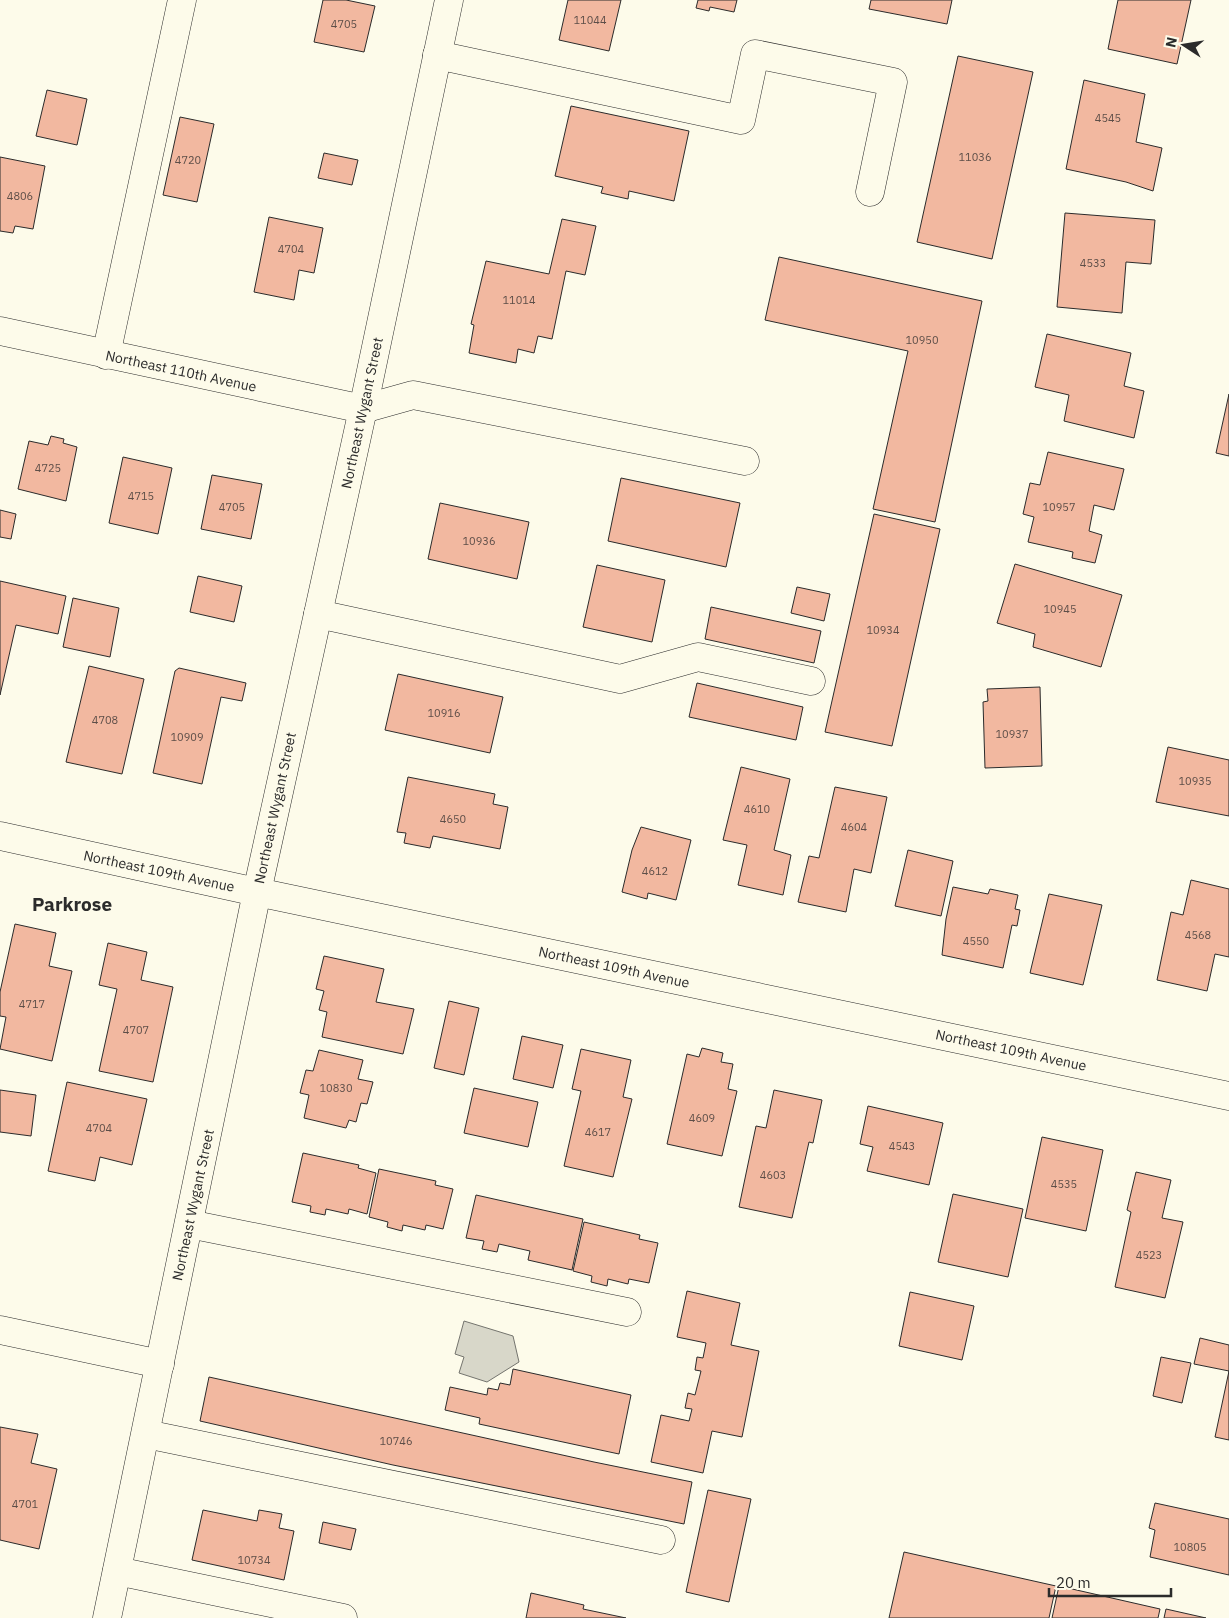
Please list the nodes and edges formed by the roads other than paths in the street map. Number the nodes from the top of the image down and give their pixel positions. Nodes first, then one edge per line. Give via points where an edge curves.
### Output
1 (182, 0) edge
2 (449, 0) edge
3 (437, 55) junction
4 (870, 192) dead end
5 (0, 331) edge
6 (106, 355) junction
7 (363, 409) junction
8 (745, 461) dead end
9 (318, 614) junction
10 (811, 681) dead end
11 (0, 836) edge
12 (257, 892) junction
13 (1229, 1096) edge
14 (189, 1224) junction
15 (627, 1312) dead end
16 (0, 1330) edge
17 (160, 1364) junction
18 (146, 1434) junction
19 (661, 1540) dead end
20 (117, 1571) junction
21 (107, 1618) edge
22 (344, 1618) edge

1 - 6 street
2 - 3 street, Northeast Wygant Street
3 - 4 street via 741,120 755,54 893,82
3 - 7 street, Northeast Wygant Street
5 - 6 street, Northeast 110th Avenue
6 - 7 street, Northeast 110th Avenue
7 - 8 street via 413,395
7 - 9 street, Northeast Wygant Street
9 - 10 street via 620,679 698,657
9 - 12 street, Northeast Wygant Street
11 - 12 street, Northeast 109th Avenue
12 - 13 street, Northeast 109th Avenue
12 - 14 street, Northeast Wygant Street
14 - 15 street
14 - 17 street, Northeast Wygant Street
16 - 17 street
17 - 18 street, Northeast Wygant Street
18 - 19 street
18 - 20 street, Northeast Wygant Street
20 - 21 street, Northeast Wygant Street
20 - 22 street

